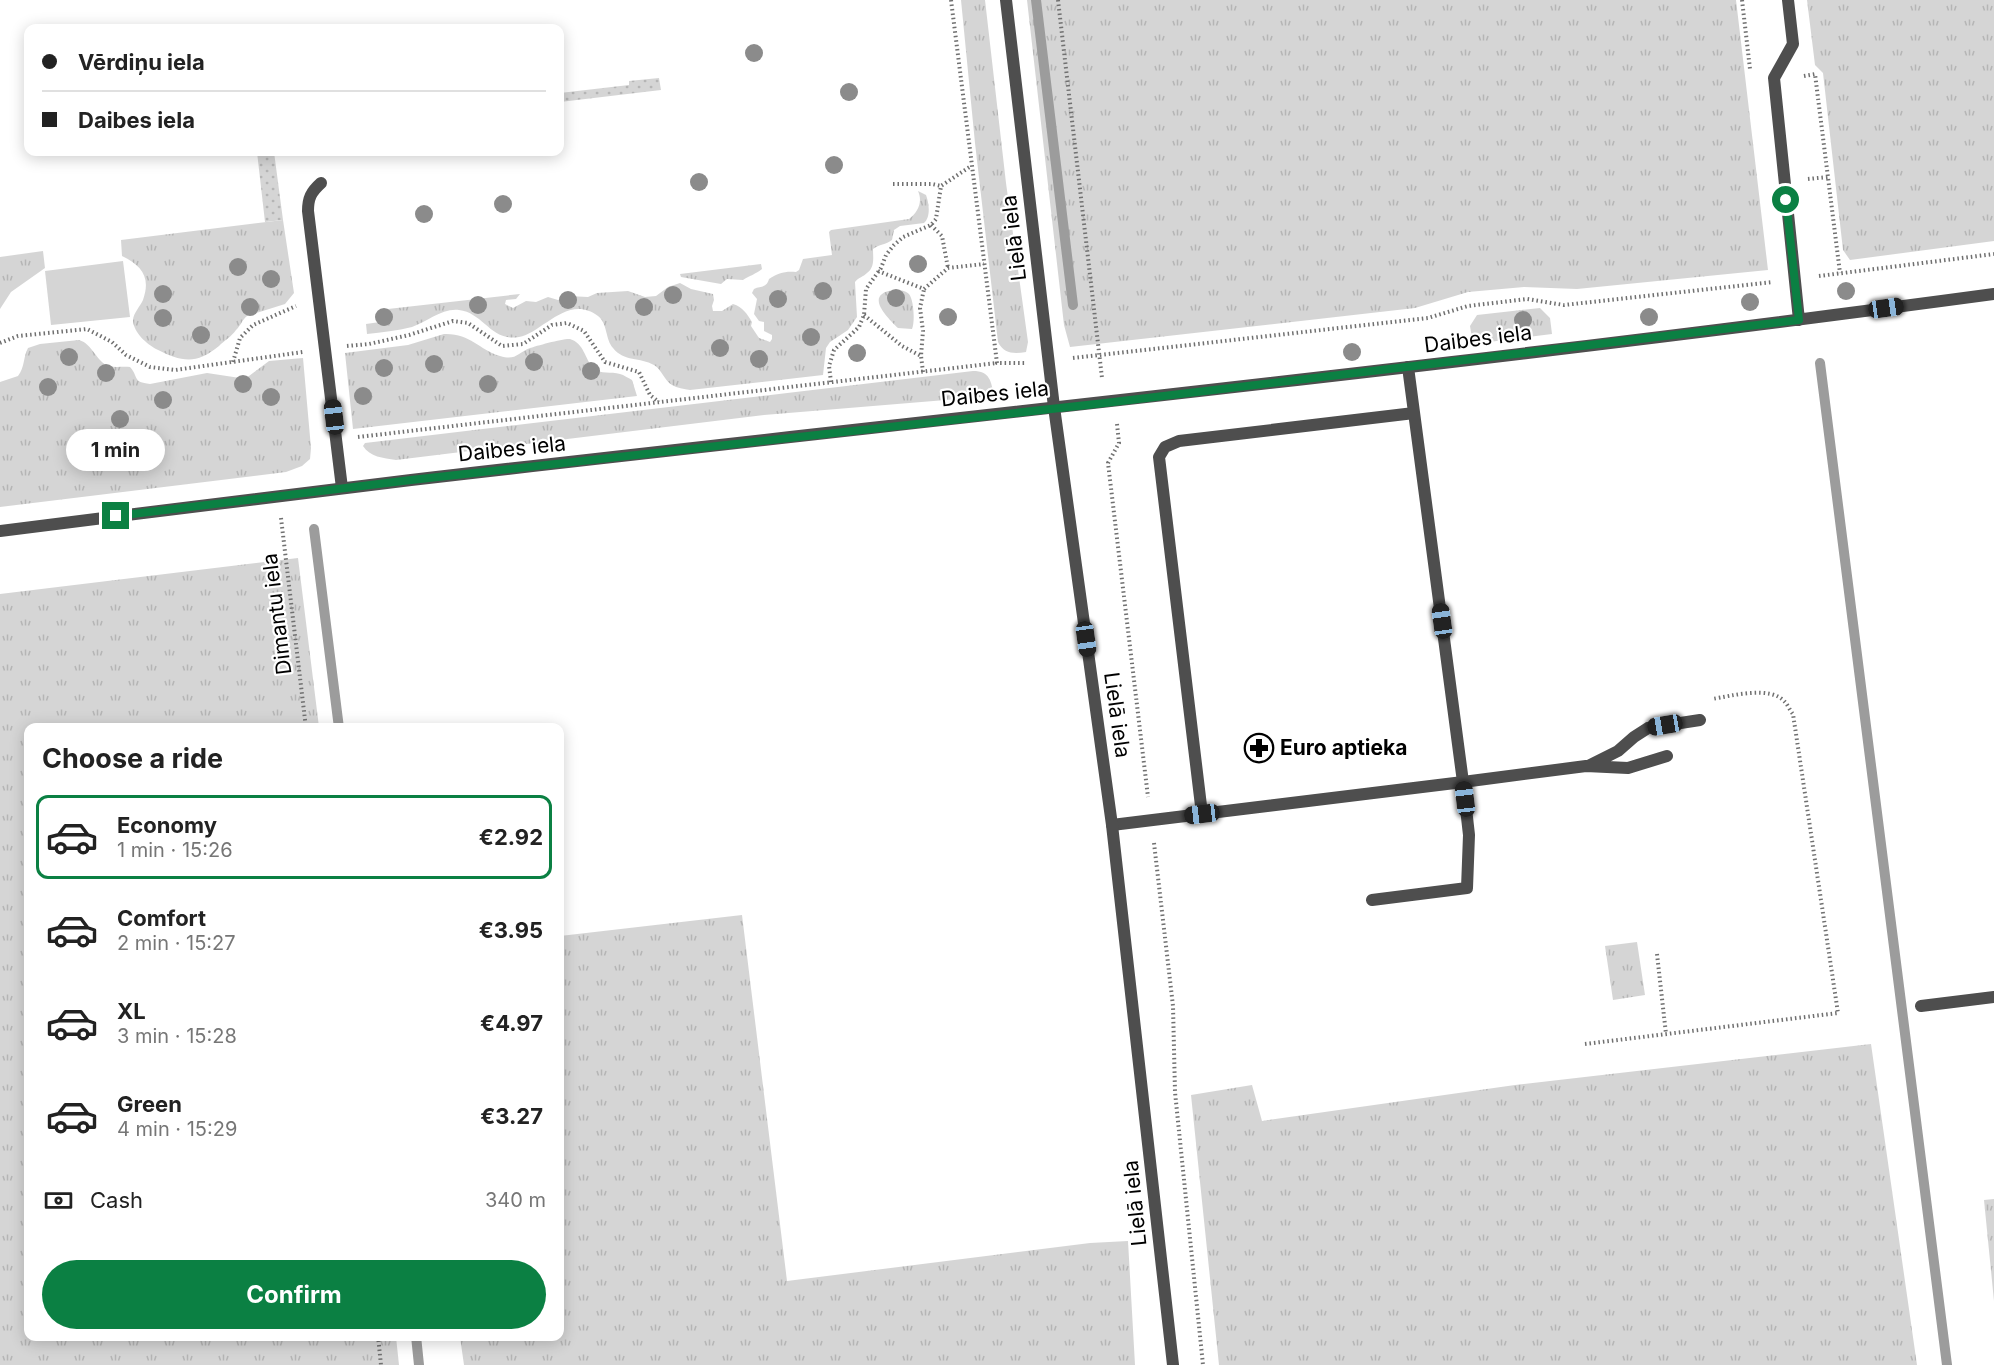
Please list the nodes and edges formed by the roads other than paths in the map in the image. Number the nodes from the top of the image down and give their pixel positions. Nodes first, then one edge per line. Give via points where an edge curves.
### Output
1 (1006, 0) edge
2 (1788, 0) edge
3 (321, 183) dead end
4 (1994, 294) edge
5 (1799, 320) junction
6 (1408, 368) junction
7 (1054, 407) junction
8 (1414, 413) junction
9 (342, 488) junction
10 (0, 531) edge
11 (1700, 720) dead end
12 (1667, 756) dead end
13 (1586, 766) junction
14 (1463, 782) junction
15 (1202, 814) junction
16 (1112, 825) junction
17 (1372, 900) dead end
18 (1994, 997) edge
19 (1921, 1006) dead end
20 (1173, 1365) edge

1 - 7 street, Lielā iela
2 - 5 street via 1793,44 1774,78
3 - 9 street via 312,191 308,211
4 - 5 street, Daibes iela
5 - 6 street, Daibes iela
6 - 7 street, Daibes iela
6 - 8 street
7 - 9 street, Daibes iela
7 - 16 street, Lielā iela
8 - 14 street
8 - 15 street via 1179,441 1165,447 1159,458
9 - 10 street, Daibes iela
11 - 13 street via 1648,728 1618,751
12 - 13 street via 1628,768
13 - 14 street
14 - 15 street
14 - 17 street via 1469,835 1467,888
15 - 16 street
16 - 20 street, Lielā iela
18 - 19 street

